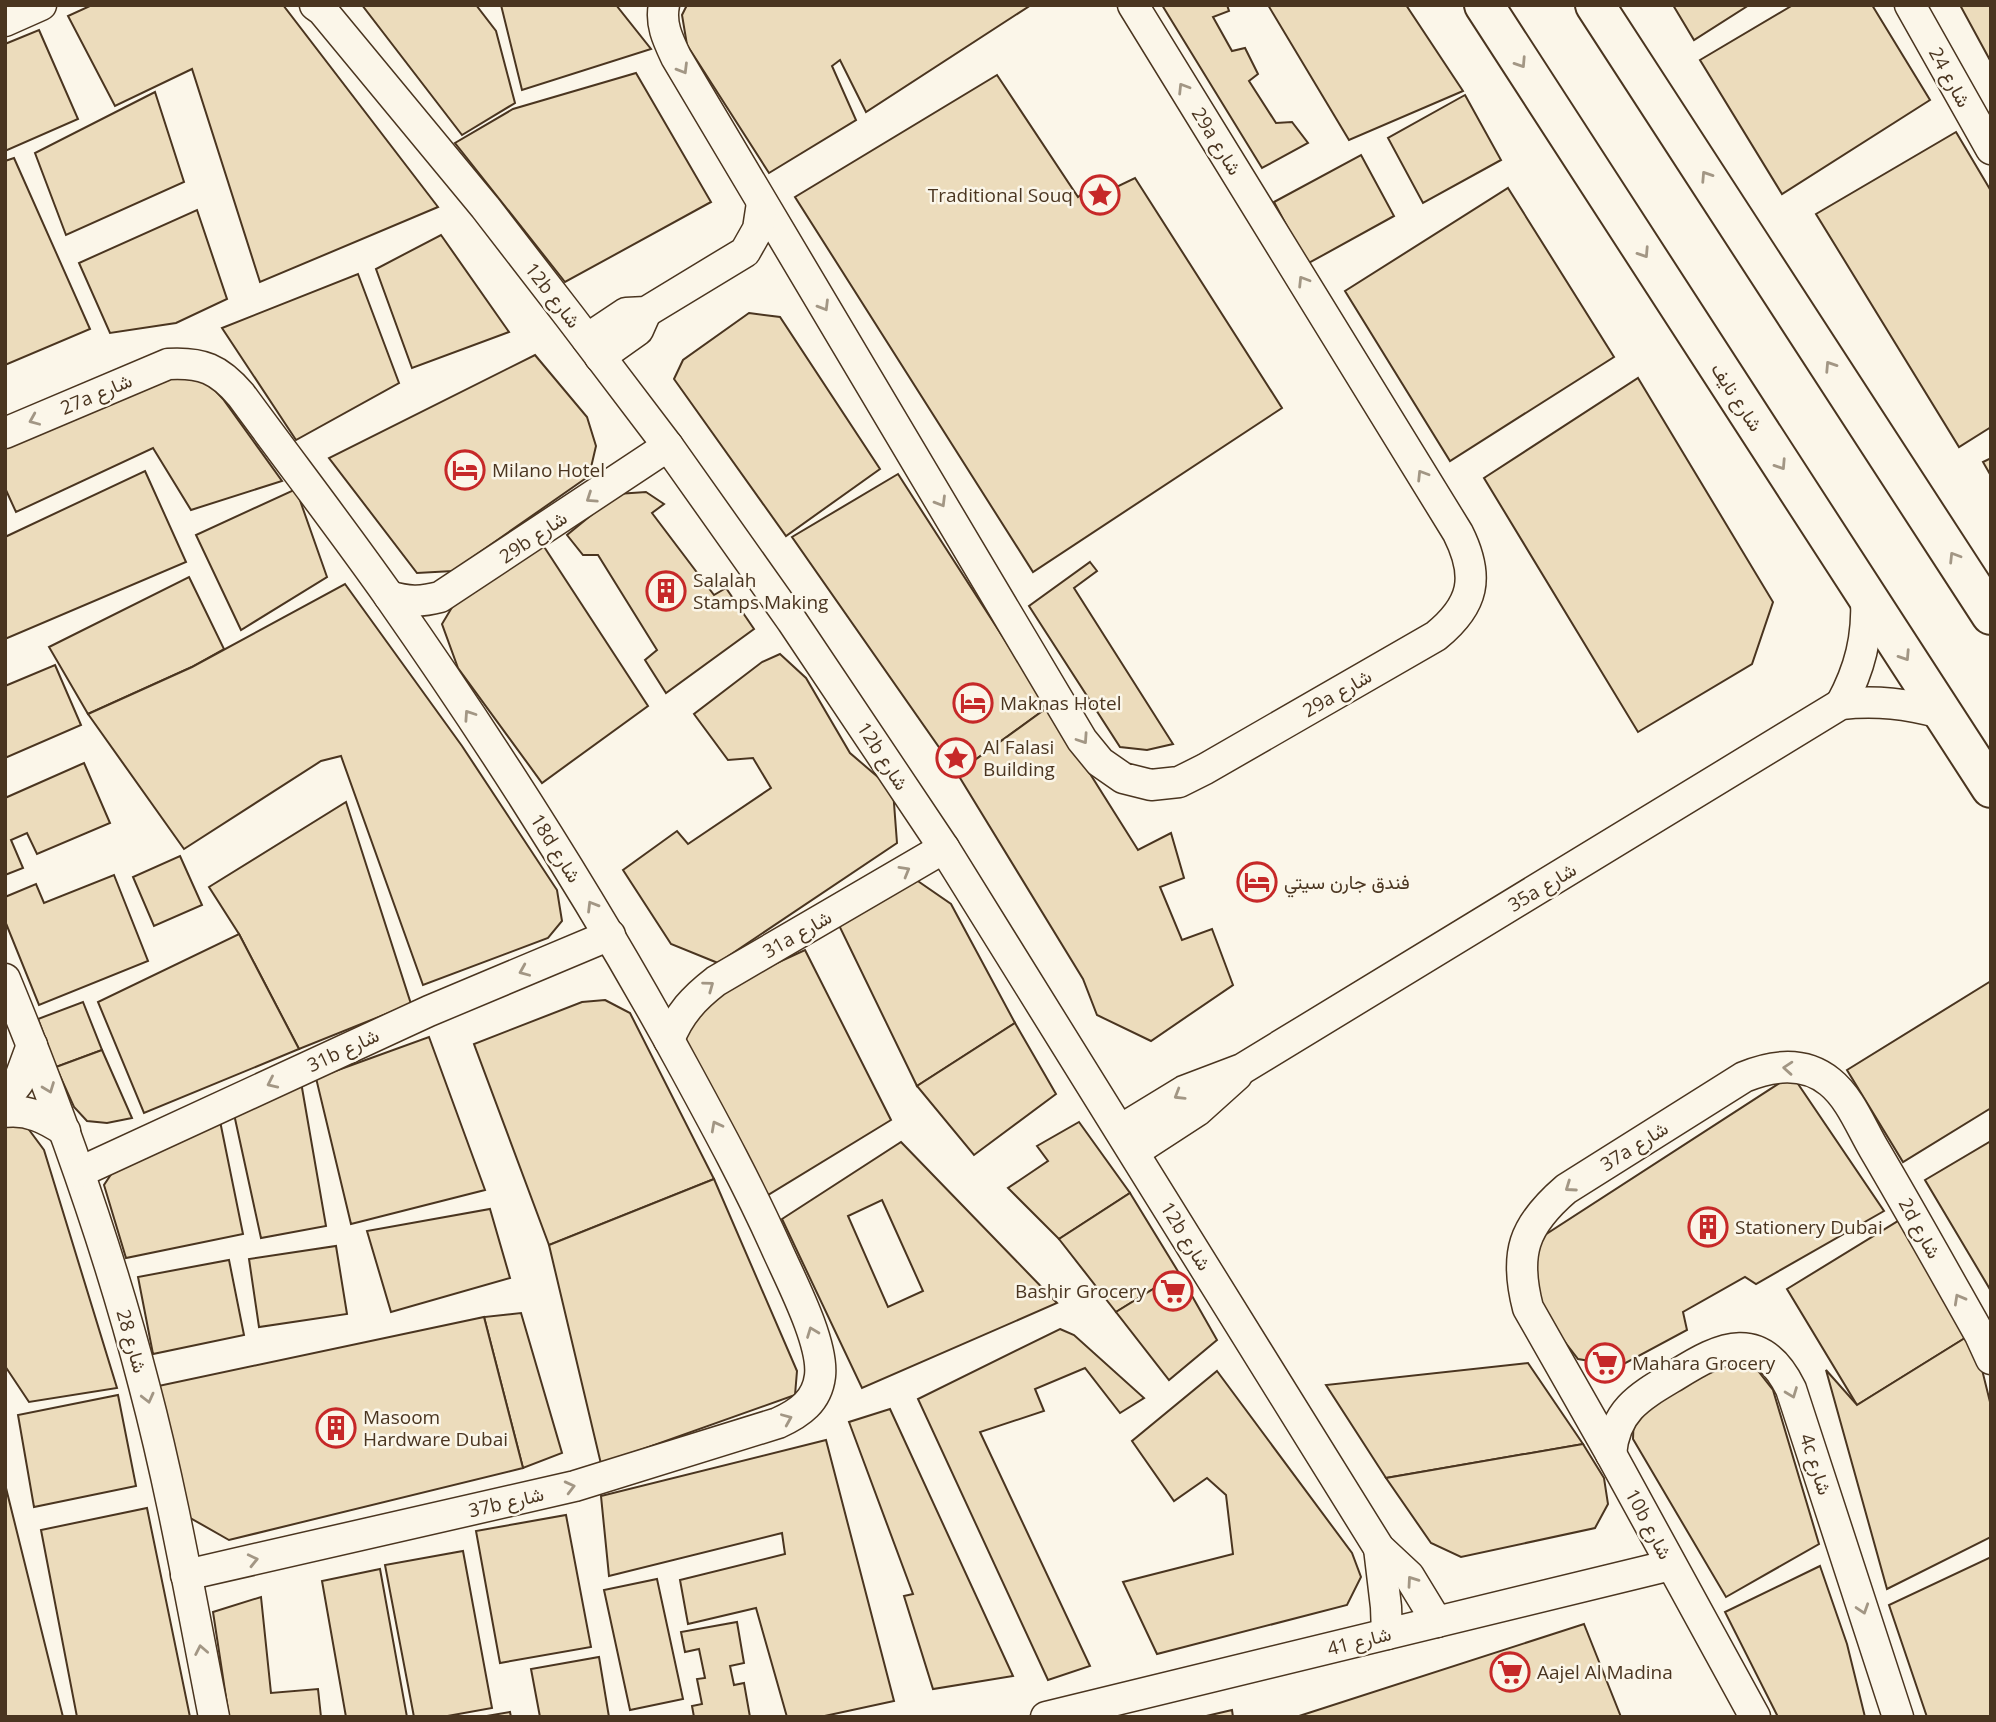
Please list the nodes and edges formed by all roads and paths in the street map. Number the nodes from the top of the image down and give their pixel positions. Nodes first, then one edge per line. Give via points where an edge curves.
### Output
1 (41, 5) edge
2 (664, 5) edge
3 (1133, 5) edge
4 (1483, 5) edge
5 (1595, 5) edge
6 (1910, 5) edge
7 (319, 7) edge
8 (5, 21) edge
9 (1991, 149) edge
10 (762, 203) junction
11 (745, 252) junction
12 (796, 260) junction
13 (594, 348) junction
14 (189, 363) joint
15 (5, 433) edge
16 (668, 446) junction
17 (389, 596) junction
18 (1866, 597) junction
19 (1991, 615) edge
20 (1842, 704) junction
21 (1941, 713) junction
22 (1991, 788) edge
23 (944, 848) junction
24 (610, 935) junction
25 (5, 979) edge
26 (669, 1040) junction
27 (32, 1045) junction
28 (5, 1100) edge
29 (1845, 1100) joint
30 (5, 1112) edge
31 (65, 1131) junction
32 (1127, 1141) junction
33 (80, 1172) junction
34 (1542, 1332) joint
35 (1991, 1359) edge
36 (1576, 1392) junction
37 (814, 1398) joint
38 (1636, 1400) junction
39 (1611, 1454) junction
40 (1379, 1548) junction
41 (1671, 1565) junction
42 (186, 1575) junction
43 (1437, 1622) junction
44 (1387, 1634) junction
45 (1075, 1713) edge
46 (214, 1717) edge
47 (1046, 1717) edge
48 (1755, 1717) edge
49 (1898, 1717) edge

1 - 8 street
2 -> 10 street, 29a شارع via 665,36
12 -> 3 street, 29a شارع via 1082,740 1100,762 1123,778 1151,785 1179,782 1436,636 1454,621 1467,601 1469,554
4 -> 18 main road, شارع نايف
19 -> 5 main road
6 - 9 street, شارع 24
7 - 13 street, 12b شارع
10 - 11 street via 758,229
10 - 12 street, 29a شارع
11 - 12 street
11 - 13 street via 646,312 626,313
13 - 16 street, 12b شارع
14 -> 15 street, 27a شارع via 168,364
14 - 17 street, 18d شارع via 209,368 241,394
16 -> 17 street, 29b شارع via 440,597 423,602
16 - 23 street, 12b شارع
24 -> 17 street, 18d شارع
18 - 20 street via 1860,664
18 -> 21 main road, شارع نايف
20 - 21 street, 35a شارع via 1892,702
20 - 32 street, 35a شارع via 1242,1069 1184,1091
21 - 22 main road, شارع نايف
26 -> 23 street, 31a شارع via 687,1006 716,981
23 - 32 street, 12b شارع
24 - 26 street, 18d شارع
24 -> 33 street, 31b شارع via 429,1011
25 - 27 street, شارع 28
37 -> 26 street, 18d شارع via 820,1355 808,1323 747,1185
27 - 28 street via 18,1083
27 -> 31 street, شارع 28
29 -> 34 street, 37a شارع via 1811,1071 1766,1068 1744,1077 1566,1189 1530,1229 1522,1255 1528,1308
35 -> 29 street, 2d شارع
30 - 31 street via 30,1113
31 - 33 street, شارع 28
32 - 40 street, 12b شارع
33 -> 42 street, شارع 28 via 142,1375
34 - 36 street, 10b شارع
36 - 38 street via 1606,1401
36 - 39 street, 10b شارع
42 -> 37 street, 37b شارع via 575,1486 778,1423 798,1414
38 - 39 street, 4c شارع via 1617,1427
38 -> 49 street, 4c شارع via 1721,1350 1756,1352 1783,1373
39 - 41 street, 10b شارع
43 -> 40 street, 12b شارع via 1409,1576
40 - 44 street, 12b شارع
41 - 43 street, شارع 41
41 - 48 street, 10b شارع
46 -> 42 street, شارع 28
43 - 44 street, شارع 41
44 - 45 street, شارع 41
45 - 47 street, شارع 41

